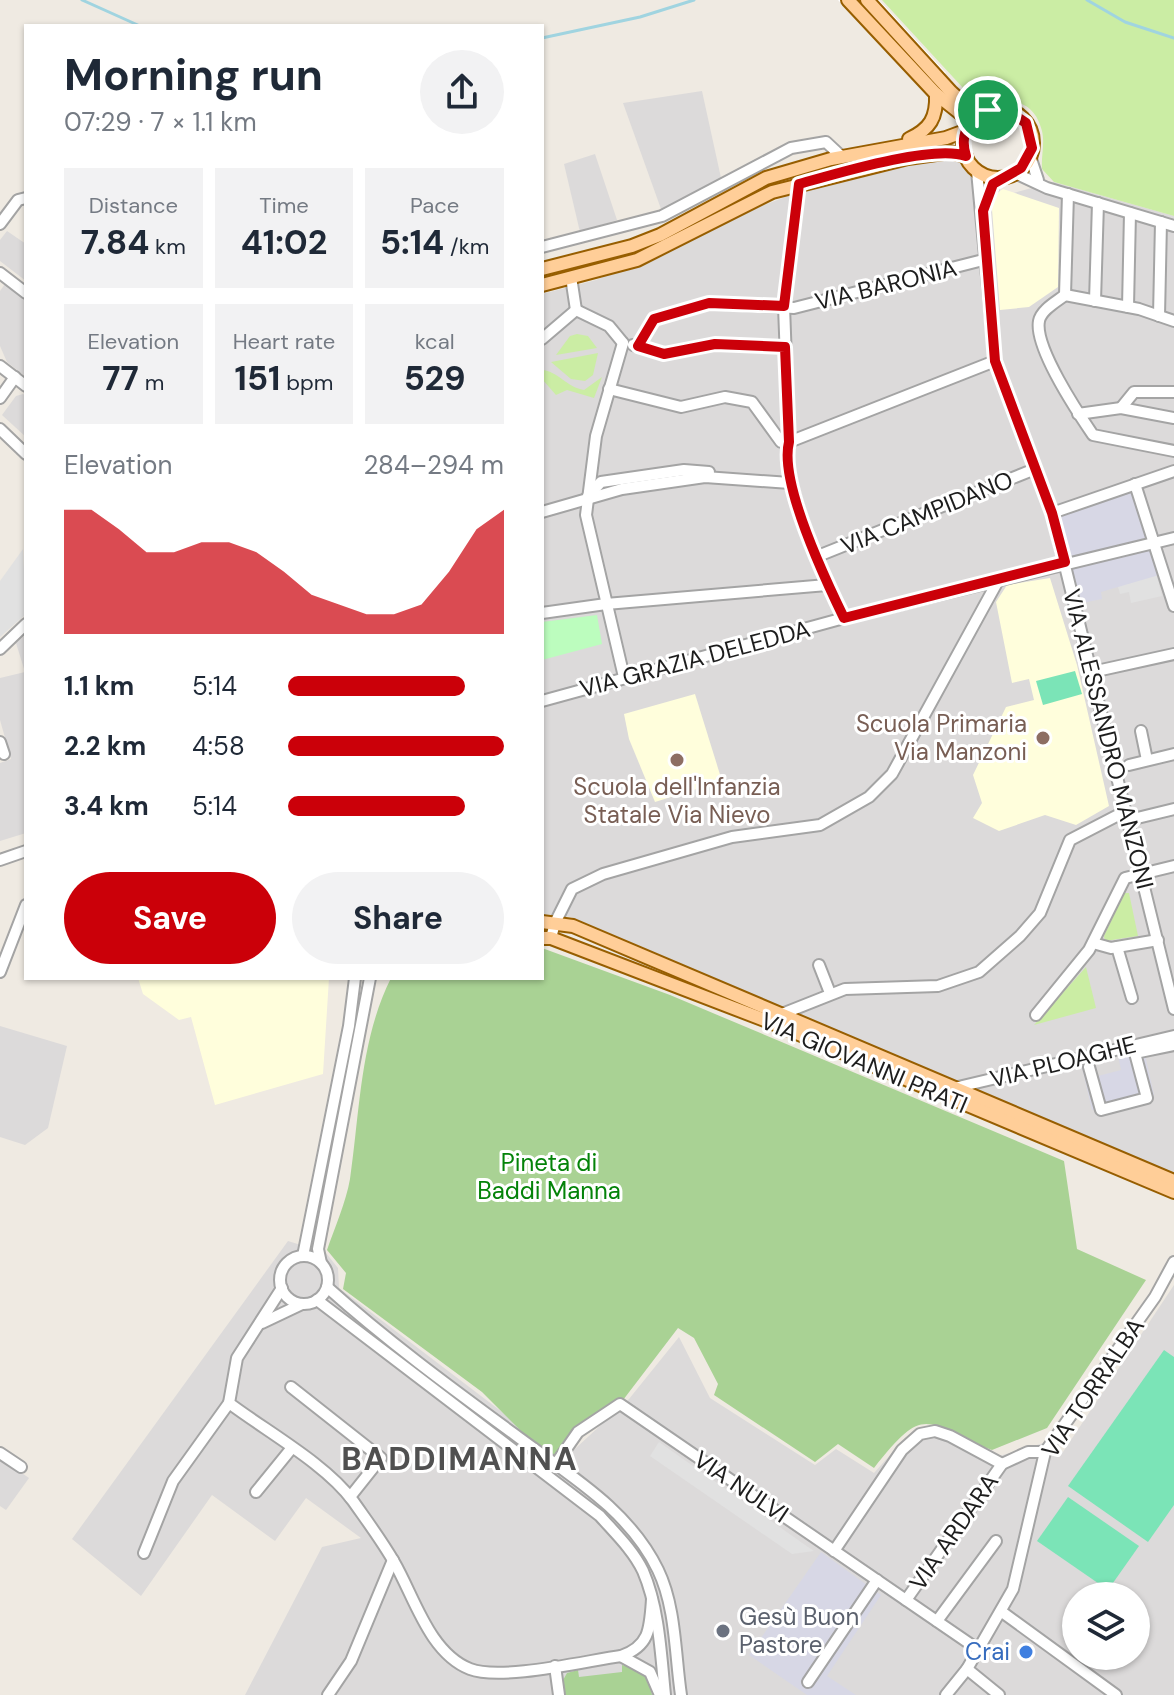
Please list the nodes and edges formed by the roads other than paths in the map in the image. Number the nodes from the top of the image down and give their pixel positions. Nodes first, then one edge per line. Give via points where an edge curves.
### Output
1 (848, 0) edge
2 (867, 0) edge
3 (935, 87) junction
4 (988, 110) junction
5 (968, 126) junction
6 (895, 146) junction
7 (966, 156) junction
8 (1030, 156) junction
9 (842, 157) junction
10 (977, 171) junction
11 (1015, 173) junction
12 (999, 177) junction
13 (799, 184) junction
14 (1042, 185) junction
15 (1068, 194) junction
16 (24, 198) edge
17 (1098, 203) junction
18 (983, 211) junction
19 (1130, 213) junction
20 (1161, 222) junction
21 (0, 224) edge
22 (1174, 226) edge
23 (544, 246) edge
24 (987, 259) junction
25 (544, 268) edge
26 (0, 273) edge
27 (571, 277) junction
28 (544, 284) edge
29 (24, 291) edge
30 (1065, 295) junction
31 (1095, 301) junction
32 (784, 306) junction
33 (1128, 307) junction
34 (576, 310) junction
35 (1159, 316) junction
36 (1174, 321) edge
37 (544, 337) edge
38 (623, 343) junction
39 (638, 346) junction
40 (785, 347) junction
41 (995, 361) junction
42 (0, 366) edge
43 (15, 377) junction
44 (24, 384) edge
45 (609, 389) junction
46 (1174, 392) edge
47 (0, 398) edge
48 (1121, 408) junction
49 (1078, 414) junction
50 (1174, 418) edge
51 (0, 429) edge
52 (789, 442) junction
53 (1174, 451) edge
54 (24, 452) edge
55 (1035, 469) junction
56 (1174, 471) edge
57 (790, 483) junction
58 (1135, 484) junction
59 (587, 497) junction
60 (544, 511) edge
61 (1052, 513) junction
62 (1174, 538) edge
63 (1156, 542) junction
64 (818, 556) junction
65 (1065, 562) junction
66 (999, 579) junction
67 (827, 585) junction
68 (1172, 592) edge
69 (606, 604) junction
70 (1174, 606) edge
71 (544, 613) edge
72 (844, 618) junction
73 (24, 626) edge
74 (0, 649) edge
75 (1174, 654) edge
76 (1092, 672) junction
77 (624, 677) junction
78 (544, 700) edge
79 (1141, 731) dead end
80 (0, 742) edge
81 (4, 754) dead end
82 (1174, 754) edge
83 (1147, 760) junction
84 (1129, 765) dead end
85 (1174, 809) edge
86 (1128, 816) junction
87 (24, 852) edge
88 (0, 860) edge
89 (1174, 866) edge
90 (1142, 874) junction
91 (24, 910) edge
92 (548, 922) edge
93 (547, 938) edge
94 (1158, 940) junction
95 (1093, 943) junction
96 (1117, 947) junction
97 (1174, 954) edge
98 (1162, 956) junction
99 (819, 965) dead end
100 (0, 972) edge
101 (355, 980) edge
102 (370, 980) edge
103 (830, 993) junction
104 (1132, 998) dead end
105 (1174, 1009) edge
106 (782, 1014) junction
107 (1036, 1015) dead end
108 (1174, 1036) edge
109 (1174, 1045) edge
110 (1089, 1067) dead end
111 (951, 1089) junction
112 (1174, 1181) edge
113 (1174, 1192) edge
114 (303, 1256) junction
115 (1174, 1262) edge
116 (321, 1263) junction
117 (327, 1287) junction
118 (282, 1288) junction
119 (317, 1300) junction
120 (302, 1304) junction
121 (261, 1324) junction
122 (291, 1387) dead end
123 (229, 1403) junction
124 (291, 1449) junction
125 (1045, 1452) junction
126 (0, 1453) edge
127 (1002, 1464) junction
128 (555, 1465) junction
129 (21, 1467) dead end
130 (256, 1492) dead end
131 (350, 1497) junction
132 (996, 1541) dead end
133 (834, 1551) junction
134 (144, 1553) dead end
135 (393, 1560) junction
136 (877, 1580) junction
137 (652, 1599) junction
138 (906, 1600) junction
139 (1002, 1612) junction
140 (937, 1621) junction
141 (976, 1648) junction
142 (621, 1656) junction
143 (555, 1666) junction
144 (967, 1669) junction
145 (808, 1682) dead end
146 (328, 1695) edge
147 (559, 1695) edge
148 (663, 1695) edge
149 (681, 1695) edge
150 (946, 1695) edge
151 (999, 1695) edge
152 (1116, 1695) edge

1 - 3 main road
2 - 3 main road
3 - 4 main road
3 - 5 main road
3 - 6 main road via 936,108 929,127
4 - 5 main road
4 - 8 main road via 1005,109 1026,123 1032,139
5 - 6 main road via 946,138
5 - 7 main road
6 - 9 main road
7 - 10 main road
7 - 13 main road via 950,152 908,158
8 - 11 main road
8 - 14 street
9 - 23 street via 826,142 791,148 662,216
9 - 25 main road via 766,178 632,246
10 - 12 main road
10 - 18 street, VIA ALESSANDRO MANZONI
11 - 12 main road
11 - 14 street
12 - 18 street
13 - 27 main road via 772,192 637,260
13 - 32 street
14 - 15 street
15 - 17 street
15 - 30 street
16 - 21 street
17 - 19 street
17 - 31 street
18 - 24 street, VIA ALESSANDRO MANZONI
19 - 20 street
19 - 33 street
20 - 22 street
20 - 35 street
24 - 32 street, VIA BARONIA via 794,308
24 - 41 street, VIA ALESSANDRO MANZONI
26 - 29 street
27 - 28 main road
27 - 34 street
30 - 31 street
30 - 49 street via 1044,311 1038,326 1050,364
31 - 33 street
32 - 39 street, VIA BARONIA via 709,303 654,319
32 - 40 street
33 - 35 street
34 - 37 street
34 - 38 street via 609,326
35 - 36 street
38 - 39 street
38 - 45 street
39 - 40 street via 664,354 715,344
40 - 52 street
41 - 52 street
41 - 55 street, VIA ALESSANDRO MANZONI
42 - 43 street
43 - 44 street
43 - 47 street
45 - 52 street via 681,407 725,397 752,402 781,442
45 - 59 street
46 - 48 street via 1134,392
48 - 49 street
48 - 50 street
49 - 53 street via 1093,435
51 - 54 street
52 - 57 street
55 - 61 street, VIA ALESSANDRO MANZONI
55 - 64 street, VIA CAMPIDANO
56 - 58 street
57 - 59 street via 705,477
57 - 64 street
58 - 61 street
58 - 63 street
59 - 60 street
59 - 69 street via 586,515
61 - 65 street, VIA ALESSANDRO MANZONI
62 - 63 street, VIA GRAZIA DELEDDA
63 - 65 street, VIA GRAZIA DELEDDA
63 - 68 street
64 - 67 street
65 - 66 street, VIA GRAZIA DELEDDA
65 - 76 street, VIA ALESSANDRO MANZONI
66 - 72 street, VIA GRAZIA DELEDDA
66 - 92 street via 892,774 869,797 820,825 732,837 603,874 572,889
67 - 69 street
67 - 72 street
68 - 70 street
69 - 71 street
69 - 77 street
72 - 77 street, VIA GRAZIA DELEDDA
73 - 74 street
75 - 76 street
76 - 86 street, VIA ALESSANDRO MANZONI
77 - 78 street, VIA GRAZIA DELEDDA
79 - 83 street
80 - 81 street
82 - 83 street
83 - 84 street
85 - 86 street
86 - 90 street, VIA ALESSANDRO MANZONI
86 - 103 street via 1070,840 1040,913 979,972 938,986
87 - 88 street
89 - 90 street
90 - 94 street, VIA ALESSANDRO MANZONI
90 - 95 street via 1125,878
91 - 100 street
92 - 93 street, VIA GIOVANNI PRATI
92 - 106 main road, VIA GIOVANNI PRATI via 573,926
93 - 113 main road, VIA GIOVANNI PRATI via 775,1024
94 - 96 street
94 - 98 street, VIA ALESSANDRO MANZONI
95 - 96 street
95 - 107 street
96 - 104 street, VIA PLOAGHE
97 - 98 street
98 - 105 street, VIA ALESSANDRO MANZONI
99 - 103 street
101 - 114 street
102 - 116 street via 318,1249
103 - 106 street
106 - 111 main road, VIA GIOVANNI PRATI
108 - 111 street, VIA PLOAGHE
109 - 110 street via 1135,1053 1147,1098 1101,1110
111 - 112 main road, VIA GIOVANNI PRATI
114 - 116 street
114 - 118 street via 285,1267
115 - 125 street, VIA TORRALBA
116 - 117 street via 328,1274
117 - 119 street
117 - 128 street
118 - 120 street
118 - 121 street
119 - 120 street
119 - 137 street via 600,1516 642,1570
120 - 121 street
121 - 123 street via 237,1358
122 - 131 street via 381,1458
123 - 124 street
123 - 134 street via 179,1470
124 - 130 street
124 - 131 street
125 - 127 street via 1028,1452
125 - 139 street, VIA TORRALBA via 1013,1589
126 - 129 street
127 - 133 street via 950,1436 920,1434 902,1450
127 - 138 street, VIA ARDARA
128 - 133 street, VIA NULVI via 578,1432 620,1404
128 - 149 street via 608,1504 639,1536 659,1572 669,1603
131 - 135 street
132 - 140 street
133 - 136 street, VIA NULVI
135 - 143 street via 436,1641 454,1661 473,1670 501,1672
135 - 146 street via 351,1661
136 - 138 street, VIA NULVI
136 - 145 street
137 - 142 street via 647,1640
137 - 148 street
138 - 140 street, VIA NULVI
139 - 141 street, VIA TORRALBA
139 - 152 street
140 - 141 street, VIA NULVI
141 - 144 street, VIA TORRALBA
142 - 143 street
142 - 148 street via 650,1672
143 - 147 street
144 - 150 street, VIA TORRALBA
144 - 151 street

